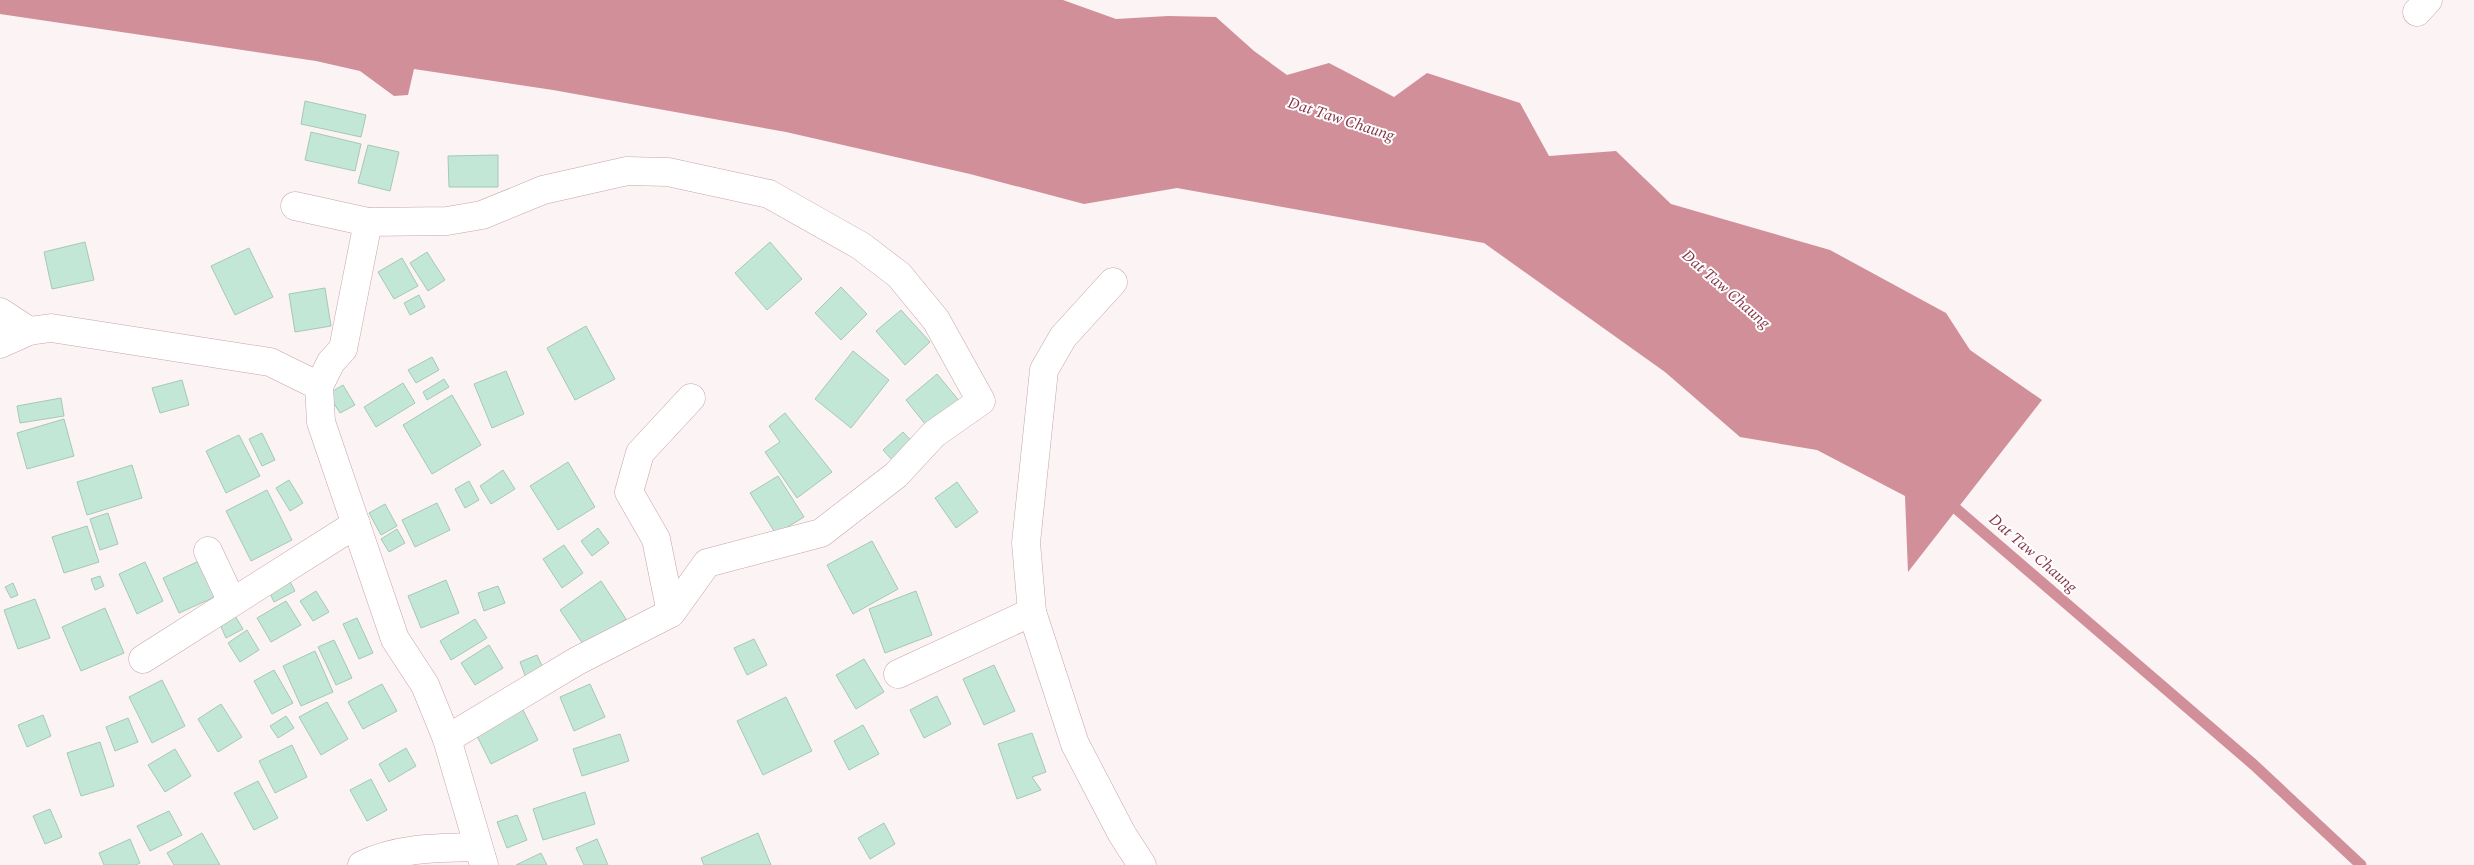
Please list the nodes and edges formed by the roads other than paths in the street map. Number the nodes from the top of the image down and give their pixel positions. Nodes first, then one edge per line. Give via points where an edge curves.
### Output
1 (295, 206) dead end
2 (368, 222) junction
3 (1113, 282) dead end
4 (0, 312) edge
5 (29, 331) junction
6 (0, 344) edge
7 (319, 386) junction
8 (691, 398) dead end
9 (356, 524) junction
10 (208, 551) dead end
11 (232, 602) junction
12 (1032, 612) junction
13 (671, 613) junction
14 (143, 659) dead end
15 (898, 674) dead end
16 (447, 739) junction
17 (481, 856) edge
18 (362, 865) edge
19 (1142, 865) edge

1 - 2 street
2 - 7 street via 343,350 331,362
2 - 13 street via 447,221 482,215 543,190 576,182 627,171 668,172 769,194 861,246 899,275 936,320 981,401 934,434 896,475 822,533 707,563
3 - 12 street via 1063,337 1044,370 1026,543
4 - 5 street
5 - 6 street
5 - 7 street via 51,328 270,362
7 - 9 street via 321,422
8 - 13 street via 640,453 629,492 656,539
9 - 11 street
9 - 16 street via 395,639 425,685
10 - 11 street
11 - 14 street
12 - 15 street
12 - 19 street via 1075,744
13 - 16 street via 576,661
16 - 17 street
17 - 18 street via 411,849

